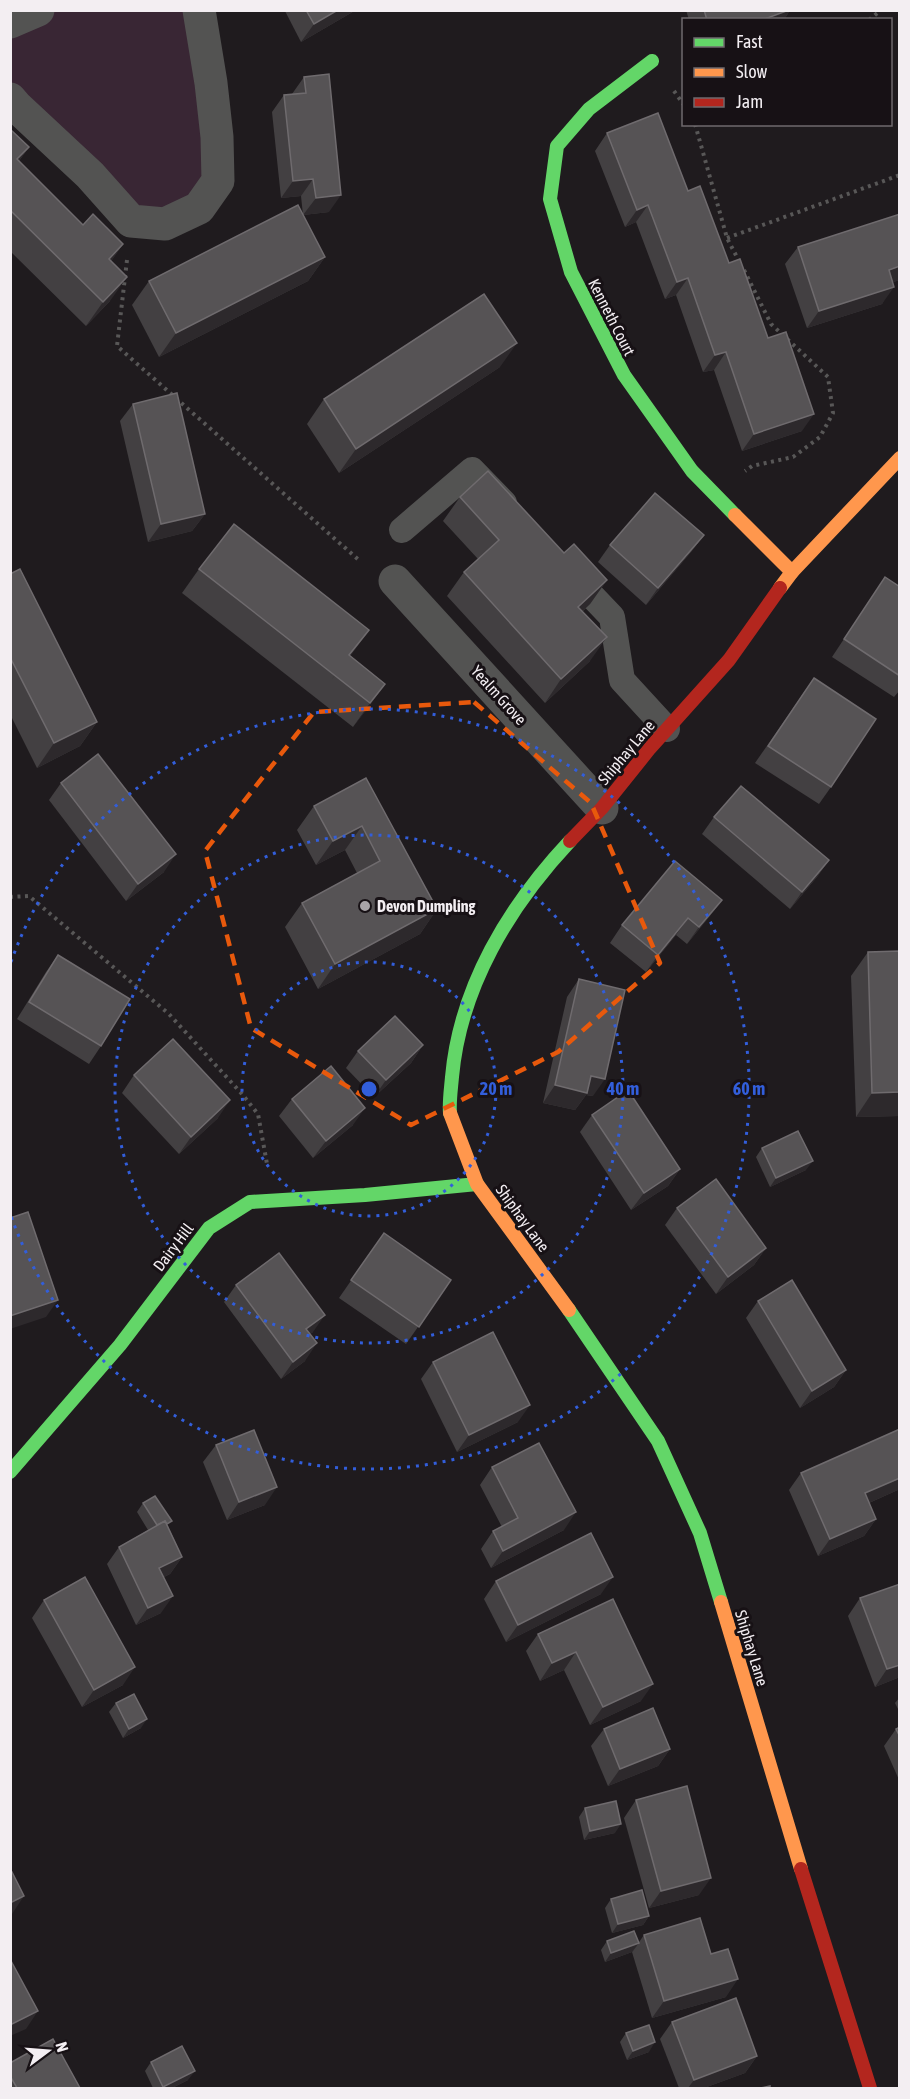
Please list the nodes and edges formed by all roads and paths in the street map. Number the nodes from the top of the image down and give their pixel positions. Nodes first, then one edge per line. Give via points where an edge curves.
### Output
1 (38, 10) edge
2 (199, 10) edge
3 (10, 22) edge
4 (652, 61) dead end
5 (10, 99) edge
6 (696, 126) edge
7 (900, 176) edge
8 (131, 221) junction
9 (727, 238) junction
10 (900, 458) edge
11 (712, 491) junction
12 (522, 522) edge
13 (402, 530) dead end
14 (555, 557) edge
15 (792, 572) junction
16 (395, 581) joint
17 (666, 729) junction
18 (602, 808) junction
19 (10, 897) edge
20 (267, 1168) dead end
21 (477, 1184) junction
22 (10, 1472) edge
23 (870, 2088) edge

1 - 3 street
2 - 8 street via 211,83 218,181 200,208 165,224
4 - 11 street, Kenneth Court via 589,109 557,146 550,199 571,272 624,375 692,471
5 - 8 street
6 - 9 path
7 - 9 path
8 - 16 path via 117,346 362,563
9 - 11 path via 771,324 828,377 832,413 820,437 793,458 752,466
10 - 15 street, Shiphay Lane
11 - 15 street, Kenneth Court
12 - 13 lane via 472,470
14 - 17 lane via 612,617 622,681
15 - 17 street, Shiphay Lane via 729,660
16 - 18 street, Yealm Grove
17 - 18 street, Shiphay Lane
18 - 21 street, Shiphay Lane via 518,905 486,957 469,1002 455,1047 449,1112
19 - 20 path via 29,896 169,1014 258,1114
21 - 22 street, Dairy Hill via 250,1202 209,1228 120,1345
21 - 23 street, Shiphay Lane via 658,1441 700,1533

